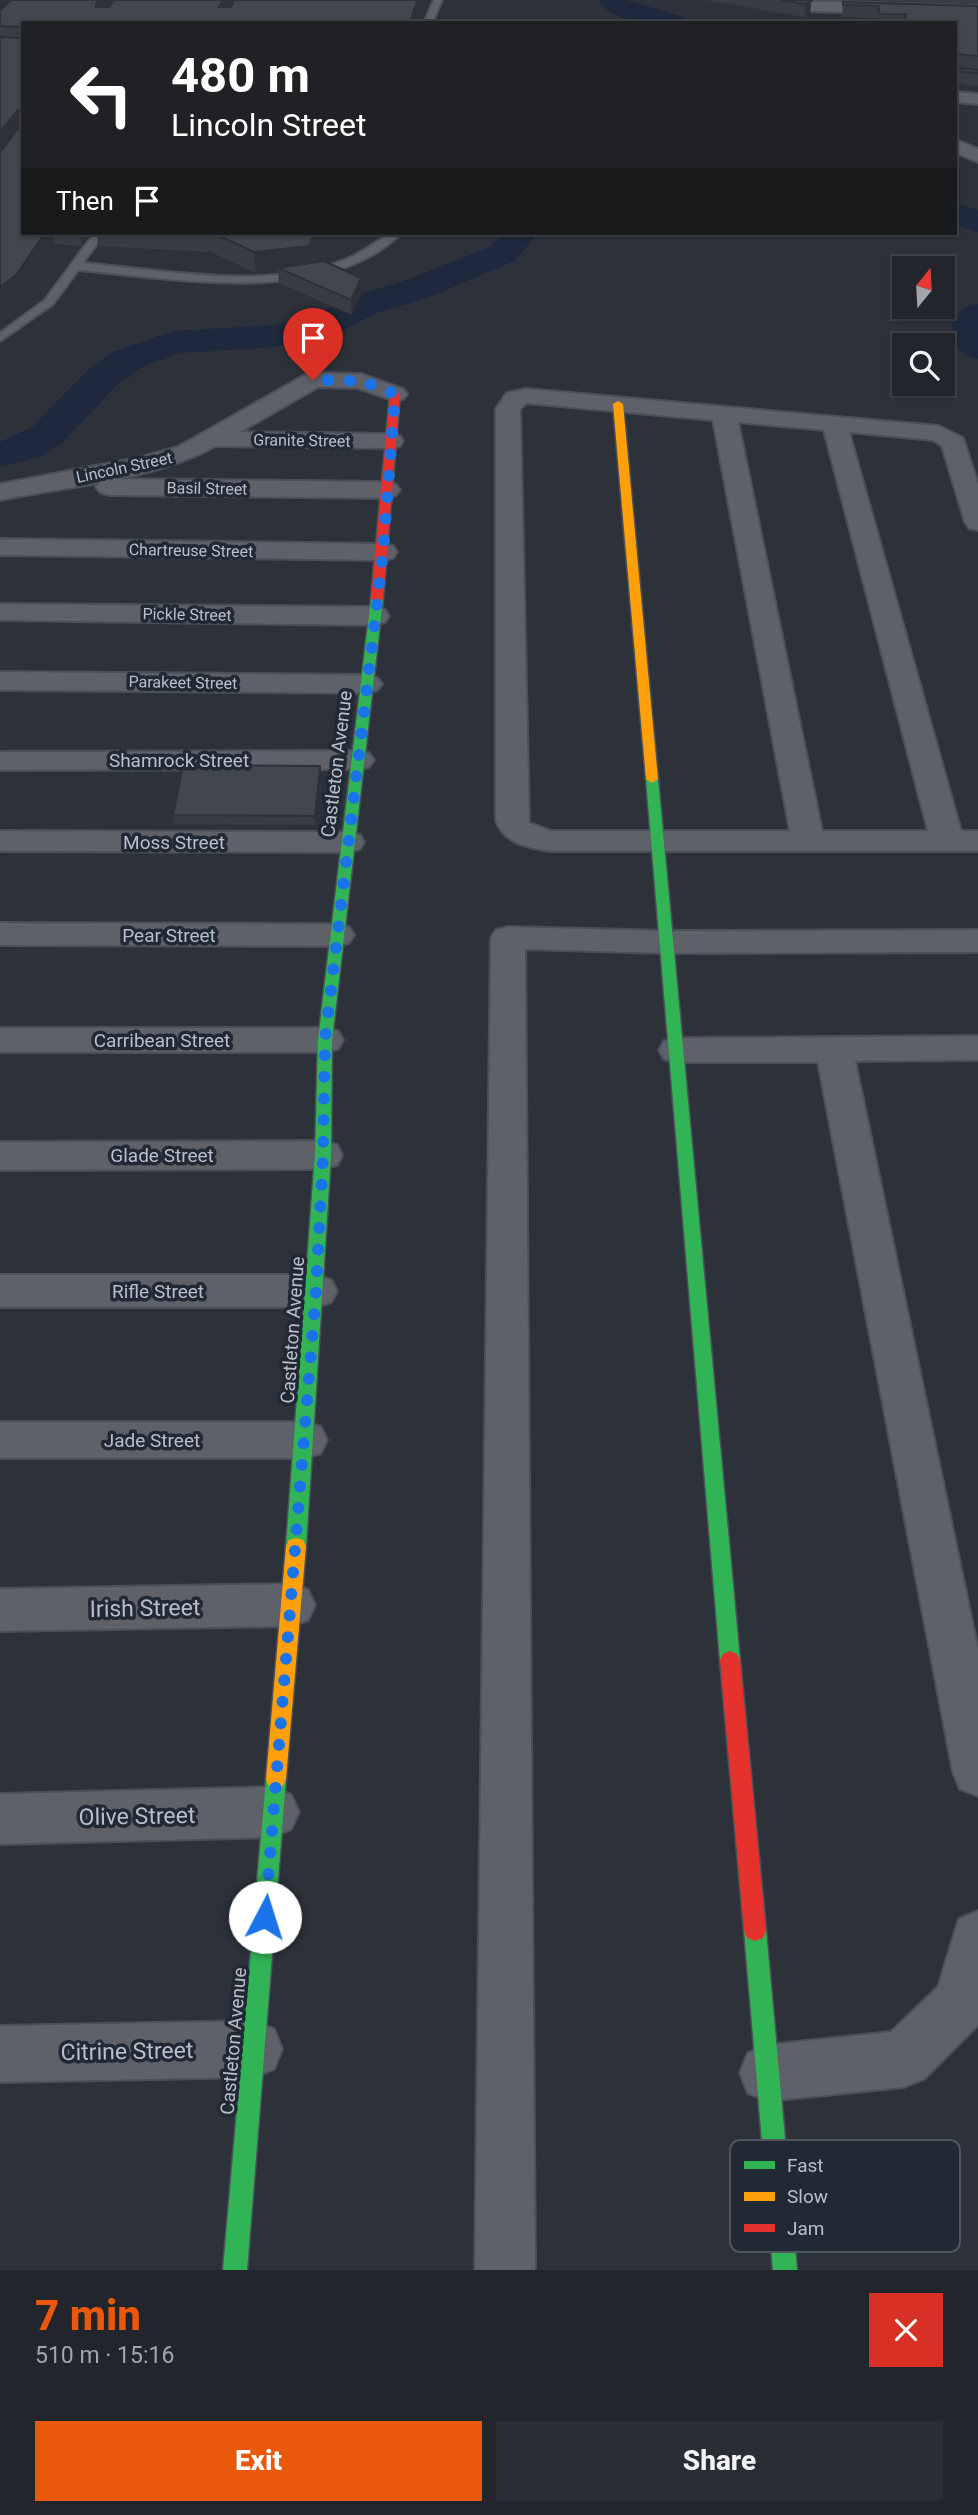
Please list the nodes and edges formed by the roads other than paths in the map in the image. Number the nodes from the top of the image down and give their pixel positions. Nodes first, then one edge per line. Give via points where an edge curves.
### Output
1 (438, 0) edge
2 (774, 0) edge
3 (940, 0) edge
4 (955, 10) junction
5 (978, 11) edge
6 (429, 21) edge
7 (957, 146) edge
8 (978, 156) edge
9 (394, 235) edge
10 (96, 238) dead end
11 (75, 266) junction
12 (0, 338) edge
13 (395, 394) joint
14 (618, 404) junction
15 (724, 414) junction
16 (834, 423) junction
17 (214, 439) junction
18 (391, 441) junction
19 (27, 487) junction
20 (387, 490) junction
21 (0, 492) edge
22 (978, 522) edge
23 (0, 547) edge
24 (383, 552) junction
25 (0, 612) edge
26 (375, 616) junction
27 (0, 681) edge
28 (367, 684) junction
29 (358, 760) junction
30 (0, 761) edge
31 (0, 841) edge
32 (962, 841) edge
33 (348, 842) junction
34 (658, 842) junction
35 (808, 842) junction
36 (0, 934) edge
37 (337, 935) junction
38 (978, 941) edge
39 (668, 942) junction
40 (0, 1040) edge
41 (325, 1040) junction
42 (978, 1048) edge
43 (834, 1049) junction
44 (677, 1050) junction
45 (323, 1155) junction
46 (0, 1156) edge
47 (316, 1291) junction
48 (0, 1292) edge
49 (0, 1440) edge
50 (305, 1440) junction
51 (291, 1605) junction
52 (0, 1610) edge
53 (978, 1772) edge
54 (273, 1812) junction
55 (0, 1819) edge
56 (978, 1938) edge
57 (254, 2049) junction
58 (0, 2054) edge
59 (768, 2073) junction
60 (774, 2140) edge
61 (783, 2252) edge
62 (234, 2270) edge
63 (505, 2270) edge
64 (785, 2270) edge

1 - 6 lane
2 - 4 street via 809,6
3 - 4 street
4 - 5 street
7 - 8 street
9 - 11 lane via 343,265 302,275 254,278
10 - 11 lane
11 - 12 lane via 49,302
13 - 17 street, Lincoln Street via 362,381 313,380
13 - 18 street, Castleton Avenue
14 - 15 street
14 - 34 street
14 - 34 street via 526,396 516,398 508,409 512,820 514,829 536,839
15 - 16 street
15 - 35 street
16 - 22 street via 939,433 954,443
16 - 32 street
17 - 18 street, Granite Street
17 - 19 street, Lincoln Street via 142,465
18 - 20 street, Castleton Avenue
19 - 20 street, Basil Street
19 - 21 street, Lincoln Street
20 - 24 street, Castleton Avenue
23 - 24 street, Chartreuse Street
24 - 26 street, Castleton Avenue
25 - 26 street, Pickle Street
26 - 28 street, Castleton Avenue
27 - 28 street, Parakeet Street
28 - 29 street, Castleton Avenue
29 - 30 street, Shamrock Street
29 - 33 street, Castleton Avenue
31 - 33 street, Moss Street
32 - 35 street
33 - 37 street, Castleton Avenue
34 - 35 street
34 - 39 street
36 - 37 street, Pear Street
37 - 41 street, Castleton Avenue
38 - 39 street
39 - 44 street
39 - 63 street via 508,938
40 - 41 street, Carribean Street
41 - 45 street, Castleton Avenue
42 - 43 street
43 - 44 street
43 - 53 street
44 - 59 street
45 - 46 street, Glade Street
45 - 47 street, Castleton Avenue
47 - 48 street, Rifle Street
47 - 50 street, Castleton Avenue
49 - 50 street, Jade Street
50 - 51 street, Castleton Avenue
51 - 52 street, Irish Street
51 - 54 street, Castleton Avenue
54 - 55 street, Olive Street
54 - 57 street, Castleton Avenue
56 - 59 street via 961,2003 904,2059
57 - 58 street, Citrine Street
57 - 62 street, Castleton Avenue
59 - 60 street
61 - 64 street

